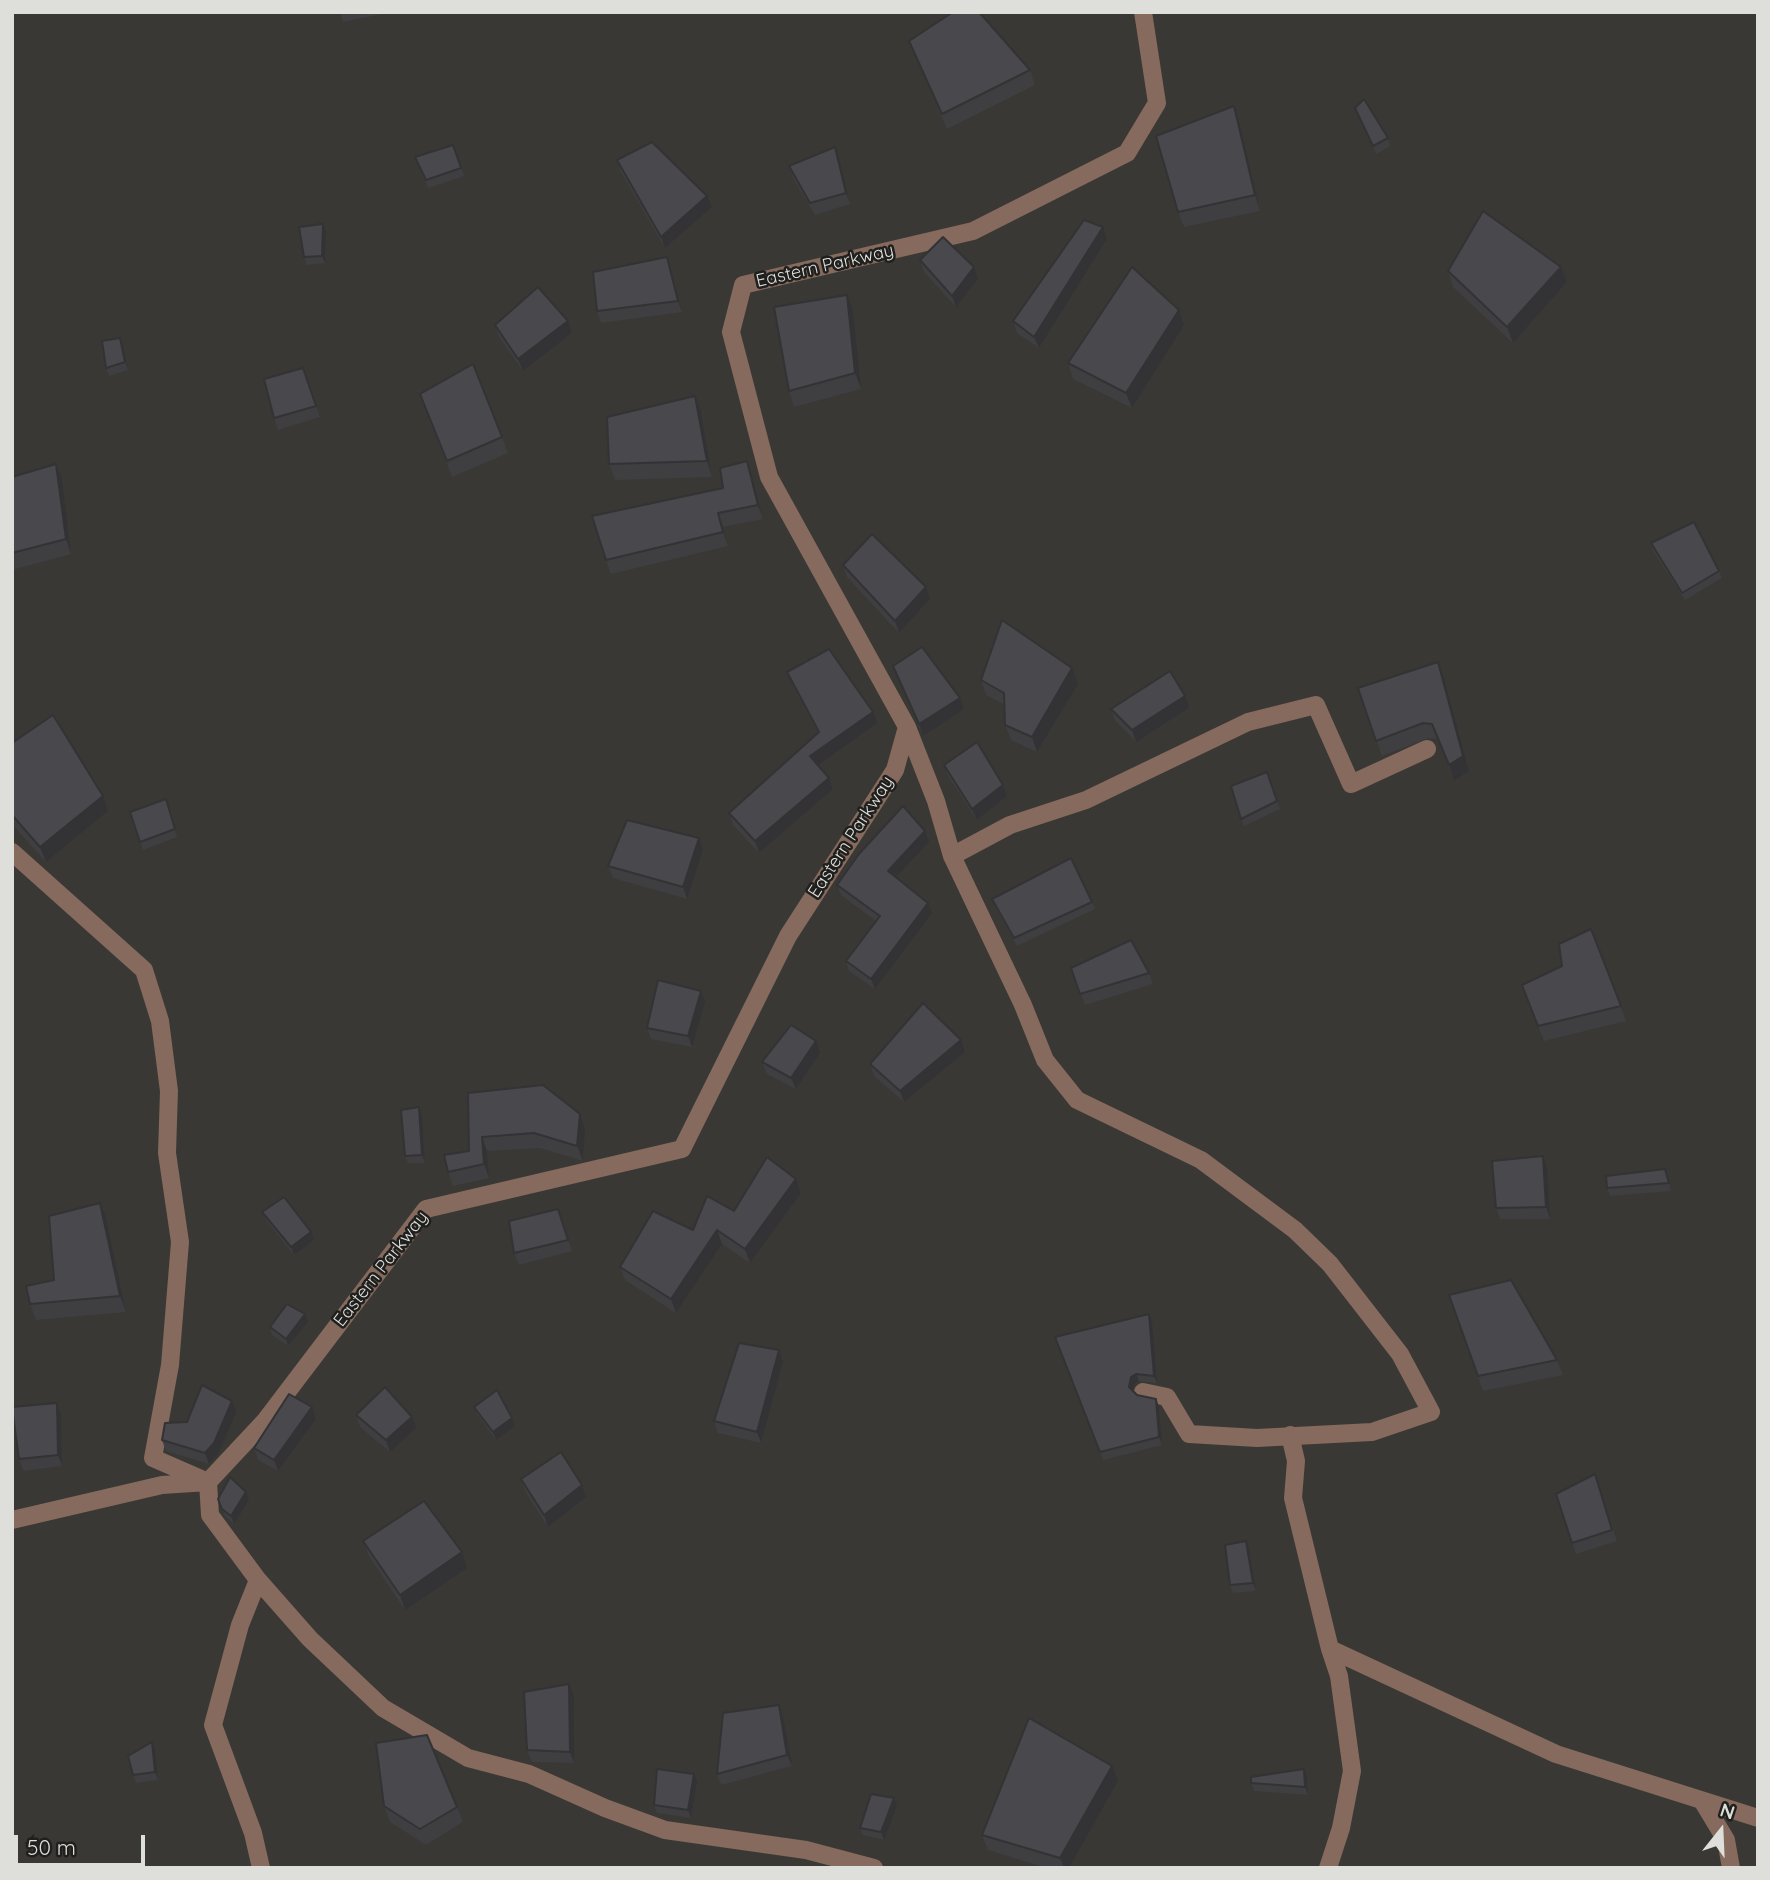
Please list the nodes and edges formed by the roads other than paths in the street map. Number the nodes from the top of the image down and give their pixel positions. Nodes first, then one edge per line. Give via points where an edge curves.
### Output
1 (1143, 12) edge
2 (907, 727) junction
3 (1427, 749) dead end
4 (12, 852) edge
5 (952, 856) junction
6 (1143, 1392) dead end
7 (1290, 1435) junction
8 (208, 1482) junction
9 (12, 1521) edge
10 (258, 1580) junction
11 (1330, 1649) junction
12 (1703, 1802) junction
13 (1758, 1818) edge
14 (261, 1868) edge
15 (874, 1868) edge
16 (1328, 1868) edge
17 (1731, 1868) edge

1 - 2 street, Eastern Parkway via 1157,103 1127,153 973,231 743,285 731,332 769,477
2 - 5 street
2 - 8 street, Eastern Parkway via 895,770 788,936 682,1149 426,1209 264,1420
3 - 5 street via 1351,783 1316,705 1248,722 1086,800 1010,825
4 - 8 street via 144,970 160,1021 169,1091 167,1153 180,1242 170,1365 153,1458
5 - 7 street via 1045,1060 1077,1100 1201,1160 1295,1230 1329,1264 1400,1354 1431,1412 1373,1432
6 - 7 street via 1167,1397 1189,1434
7 - 11 street via 1296,1461 1293,1497
8 - 9 street via 162,1485
8 - 10 street via 210,1515
10 - 14 street via 240,1625 213,1725 253,1833
10 - 15 street via 310,1639 383,1709 468,1758 529,1774 666,1830 806,1850
11 - 12 street via 1556,1754
11 - 16 street via 1339,1676 1352,1771
12 - 13 street
12 - 17 street via 1726,1840

